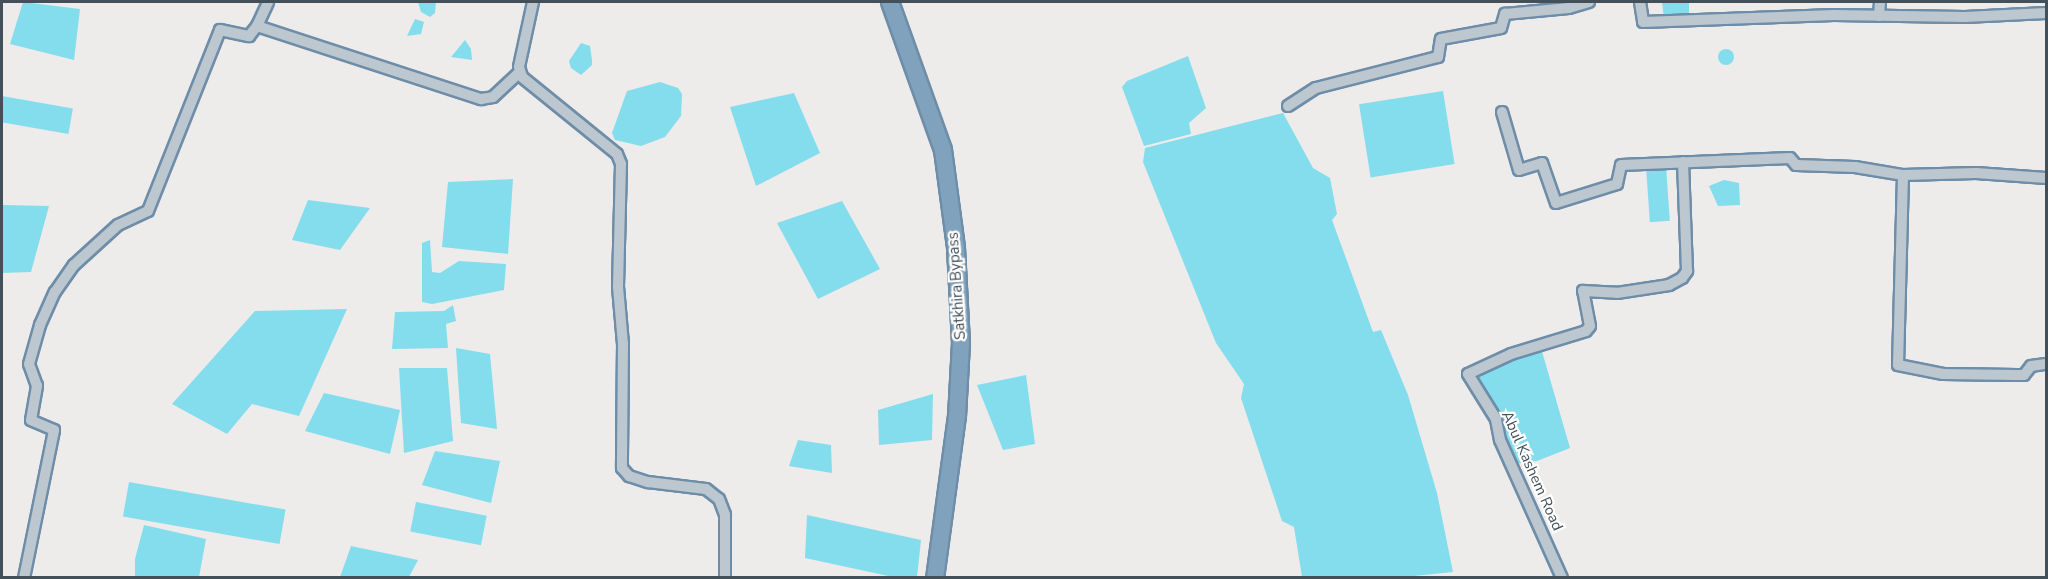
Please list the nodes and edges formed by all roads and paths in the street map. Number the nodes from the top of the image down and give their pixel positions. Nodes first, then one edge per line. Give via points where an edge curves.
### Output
1 (268, 2) edge
2 (533, 2) edge
3 (890, 2) edge
4 (1588, 2) edge
5 (1640, 2) edge
6 (1880, 2) edge
7 (2046, 13) edge
8 (1880, 16) junction
9 (257, 26) junction
10 (520, 72) junction
11 (1288, 106) dead end
12 (1502, 112) dead end
13 (1683, 162) junction
14 (1903, 175) junction
15 (2046, 178) edge
16 (2046, 364) edge
17 (24, 578) edge
18 (725, 578) edge
19 (935, 578) edge
20 (1562, 578) edge

1 - 9 street
2 - 10 street
3 - 19 highway, Satkhira Bypass via 943,150 956,248 961,354
4 - 11 street via 1569,8 1505,14 1501,28 1441,39 1438,57 1316,88
5 - 8 street via 1643,22
6 - 8 street
7 - 8 street
9 - 10 street via 481,99 493,97
9 - 17 street via 249,36 220,30 148,211 118,225 74,265 55,292 40,325 29,364 38,386 31,420 54,430
10 - 18 street via 620,159 622,468 629,476 648,482 706,489 719,499 725,515
12 - 13 street via 1519,170 1542,164 1556,203 1617,184 1621,165
13 - 14 street via 1790,158 1796,165 1855,167
13 - 20 street, Abul Kashem Road via 1687,271 1682,278 1669,285 1627,291 1583,291 1590,326 1586,331 1469,371 1478,395 1496,419 1500,440
14 - 15 street via 1976,173
14 - 16 street via 1898,365 1943,374 2024,375 2031,366

